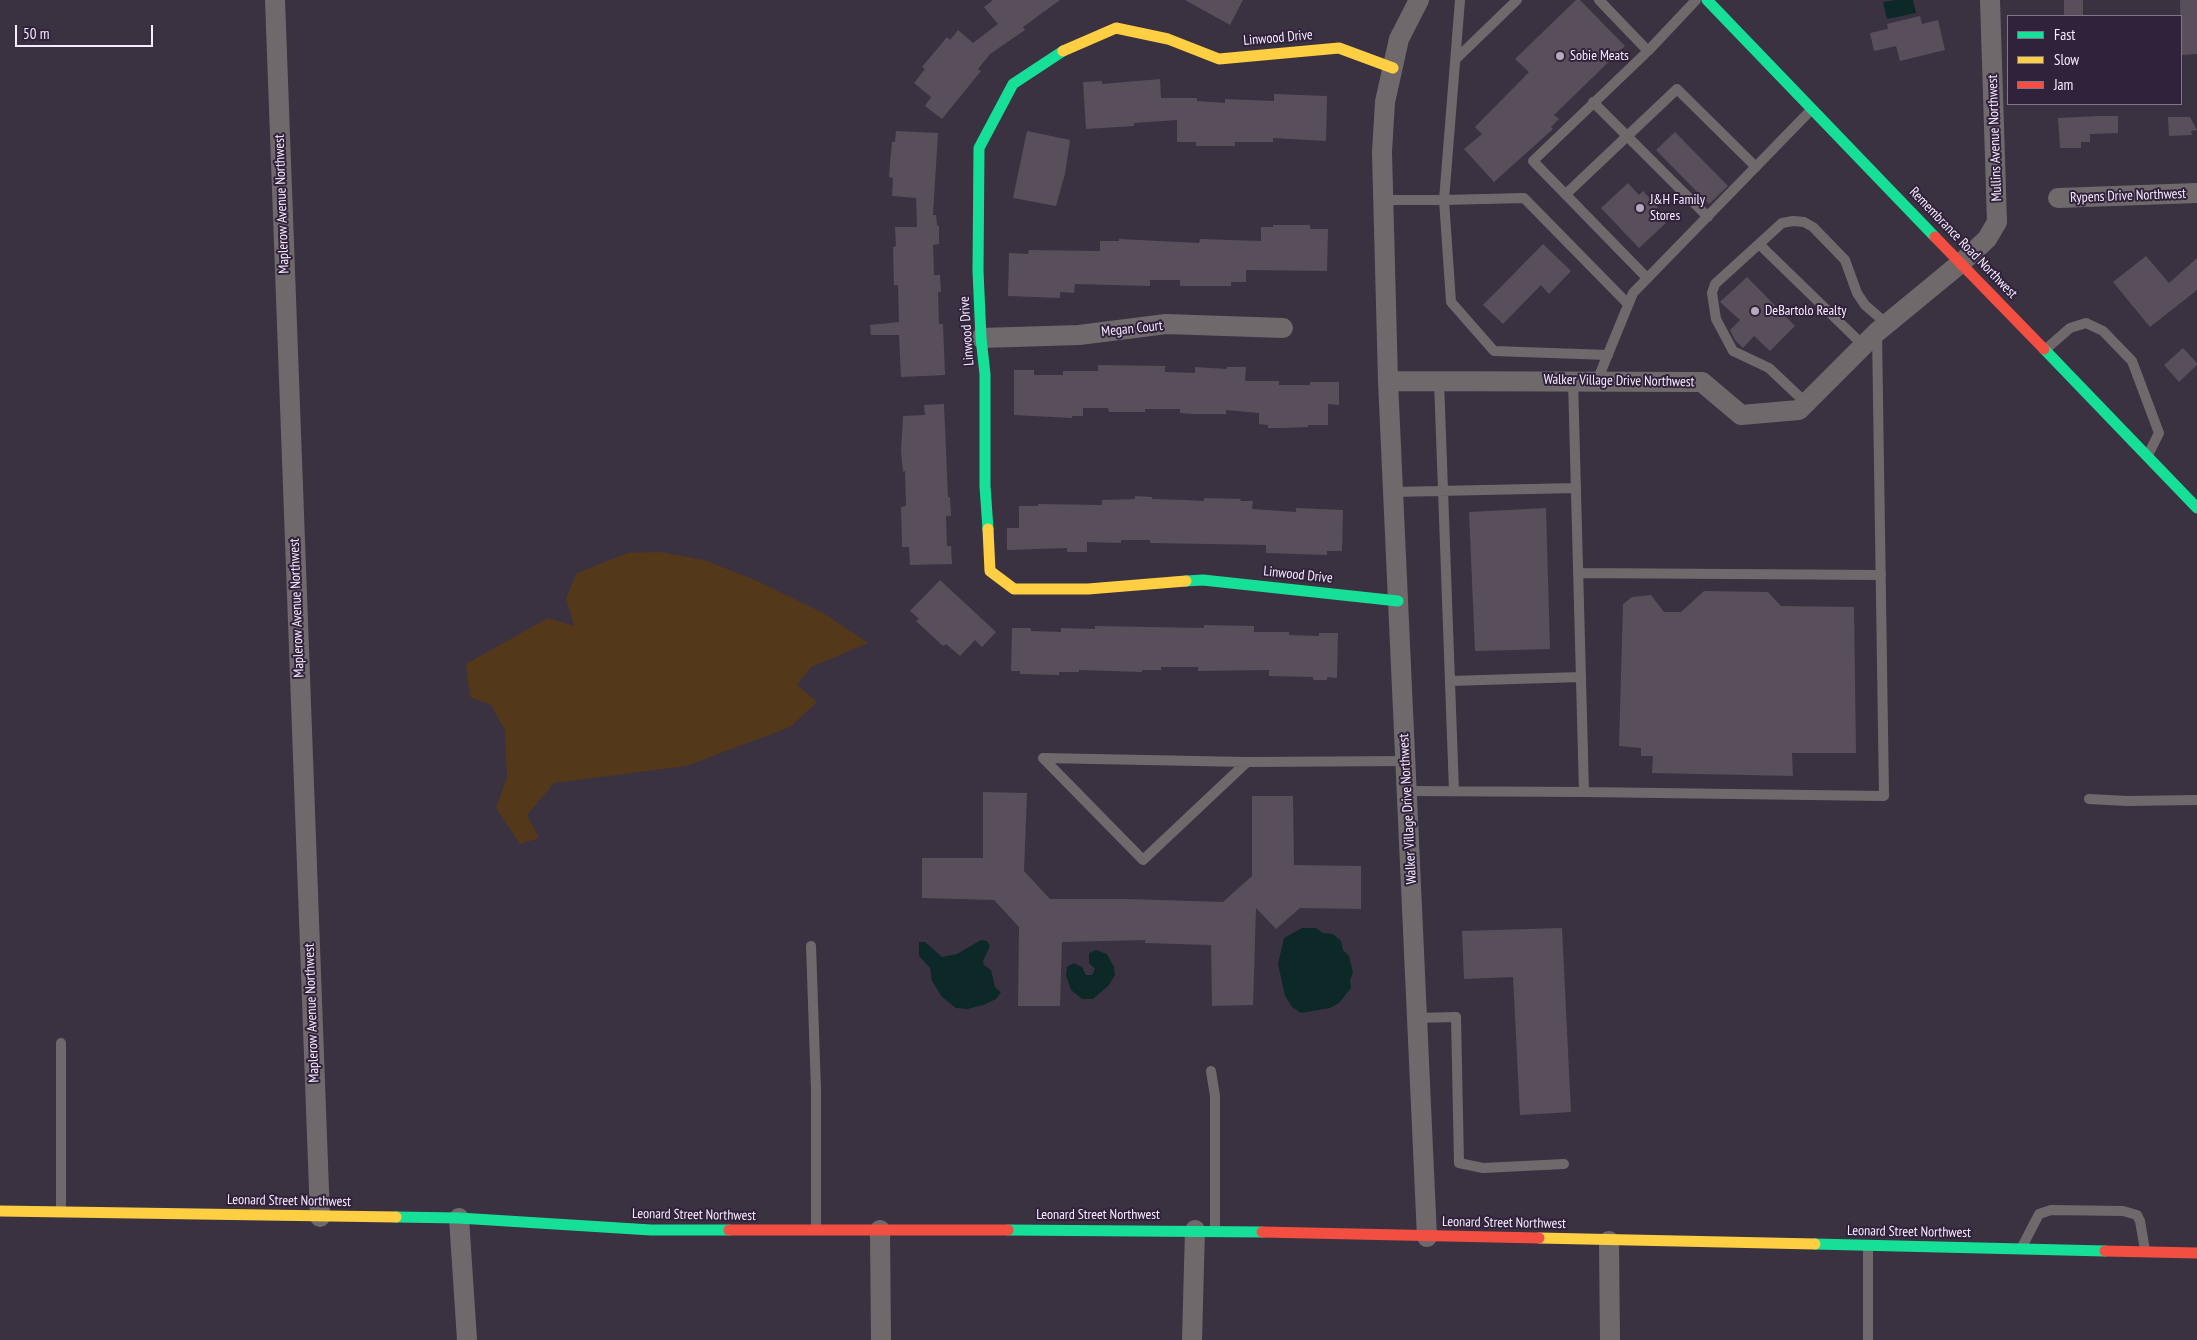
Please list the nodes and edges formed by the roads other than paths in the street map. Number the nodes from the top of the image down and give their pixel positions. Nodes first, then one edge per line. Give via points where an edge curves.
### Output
1 (275, 0) edge
2 (1419, 0) edge
3 (1460, 0) edge
4 (1517, 0) edge
5 (1599, 0) edge
6 (1696, 0) edge
7 (1707, 0) edge
8 (1990, 0) edge
9 (1648, 51) junction
10 (1456, 59) junction
11 (1393, 68) junction
12 (1593, 102) junction
13 (1812, 109) junction
14 (1628, 137) junction
15 (1756, 167) junction
16 (2197, 193) edge
17 (1566, 194) junction
18 (2058, 198) dead end
19 (1383, 200) junction
20 (1444, 200) junction
21 (1708, 217) junction
22 (1759, 244) junction
23 (1962, 262) junction
24 (1647, 278) junction
25 (1628, 304) junction
26 (1283, 328) dead end
27 (1877, 335) junction
28 (981, 338) junction
29 (2045, 349) junction
30 (1608, 355) junction
31 (1573, 380) junction
32 (1388, 381) junction
33 (1439, 381) junction
34 (1597, 381) junction
35 (1806, 403) junction
36 (2148, 456) junction
37 (1576, 488) junction
38 (1444, 490) junction
39 (1393, 492) junction
40 (2197, 508) edge
41 (1578, 573) junction
42 (1882, 575) junction
43 (1398, 600) junction
44 (1581, 678) junction
45 (1450, 680) junction
46 (1406, 761) junction
47 (1247, 762) junction
48 (1407, 791) junction
49 (1454, 791) junction
50 (1584, 792) junction
51 (2089, 799) dead end
52 (2197, 800) edge
53 (811, 946) dead end
54 (1417, 1018) junction
55 (61, 1043) dead end
56 (1211, 1071) dead end
57 (1564, 1164) dead end
58 (0, 1211) edge
59 (61, 1212) junction
60 (320, 1217) junction
61 (459, 1218) junction
62 (816, 1230) junction
63 (880, 1230) junction
64 (1205, 1231) junction
65 (1427, 1237) junction
66 (1609, 1241) junction
67 (1868, 1246) junction
68 (2021, 1250) junction
69 (2145, 1252) junction
70 (2197, 1254) edge
71 (467, 1340) edge
72 (881, 1340) edge
73 (1192, 1340) edge
74 (1610, 1340) edge
75 (1868, 1340) edge

1 - 60 street, Maplerow Avenue Northwest
2 - 11 street, Walker Village Drive Northwest via 1399,39
3 - 10 lane
4 - 10 lane
5 - 9 lane
6 - 9 lane
7 - 13 main road, Remembrance Road Northwest
8 - 23 street, Mullins Avenue Northwest via 1997,222 1987,239
9 - 12 lane
10 - 20 lane
11 - 19 street, Walker Village Drive Northwest via 1385,102
11 - 28 main road, Linwood Drive via 1339,48 1219,59 1168,39 1116,28 1061,52 1013,84 979,148
12 - 14 lane
12 - 17 lane via 1533,161
13 - 15 lane
13 - 23 main road, Remembrance Road Northwest
14 - 15 lane via 1677,89
14 - 17 lane
14 - 21 lane
15 - 21 lane
16 - 18 street, Rypens Drive Northwest
17 - 24 lane
19 - 20 lane
19 - 32 street, Walker Village Drive Northwest
20 - 25 lane via 1524,198
20 - 30 lane via 1451,302 1494,352
21 - 24 lane
22 - 27 lane
22 - 27 lane via 1782,223 1794,220 1814,227 1845,260
22 - 35 lane via 1715,284 1712,293 1716,319 1733,351 1769,368
23 - 27 street, Walker Village Drive Northwest
23 - 29 main road, Remembrance Road Northwest
24 - 25 lane
25 - 30 lane
26 - 28 street, Megan Court via 1166,324 1079,335
27 - 35 street, Walker Village Drive Northwest
27 - 42 lane
28 - 43 main road, Linwood Drive via 985,374 985,486 990,571 1014,589 1088,589 1203,580
29 - 36 main road, Remembrance Road Northwest
29 - 36 lane via 2070,328 2086,323 2109,337 2132,361 2159,433
30 - 34 lane
31 - 33 street, Walker Village Drive Northwest
31 - 34 street, Walker Village Drive Northwest
31 - 37 lane
32 - 33 street, Walker Village Drive Northwest
32 - 39 street, Walker Village Drive Northwest
33 - 38 lane
34 - 35 street, Walker Village Drive Northwest via 1702,382 1741,415 1799,410
36 - 40 main road, Remembrance Road Northwest
37 - 38 lane
37 - 41 lane
38 - 39 lane
38 - 45 lane
39 - 43 street, Walker Village Drive Northwest
41 - 42 lane
41 - 44 lane
42 - 50 lane via 1884,796
43 - 46 street, Walker Village Drive Northwest
44 - 45 lane
44 - 50 lane
45 - 49 lane
46 - 47 lane
46 - 48 street, Walker Village Drive Northwest
47 - 47 lane via 1227,761 1043,758 1144,860
48 - 49 lane
48 - 54 street, Walker Village Drive Northwest
49 - 50 lane
51 - 52 lane
53 - 62 lane
54 - 57 lane via 1456,1017 1459,1163 1483,1168
54 - 65 street, Walker Village Drive Northwest
55 - 59 lane
56 - 64 lane via 1215,1096
58 - 59 main road, Leonard Street Northwest
59 - 60 main road, Leonard Street Northwest
60 - 61 main road, Leonard Street Northwest
61 - 62 main road, Leonard Street Northwest via 652,1230
61 - 71 street
62 - 63 main road, Leonard Street Northwest
63 - 64 main road, Leonard Street Northwest
63 - 72 street
64 - 65 main road, Leonard Street Northwest
64 - 73 street
65 - 66 main road, Leonard Street Northwest
66 - 67 main road, Leonard Street Northwest
66 - 74 street
67 - 68 main road, Leonard Street Northwest
67 - 75 lane
68 - 69 main road, Leonard Street Northwest
68 - 69 lane via 2039,1214 2052,1210 2123,1211 2137,1215
69 - 70 main road, Leonard Street Northwest

